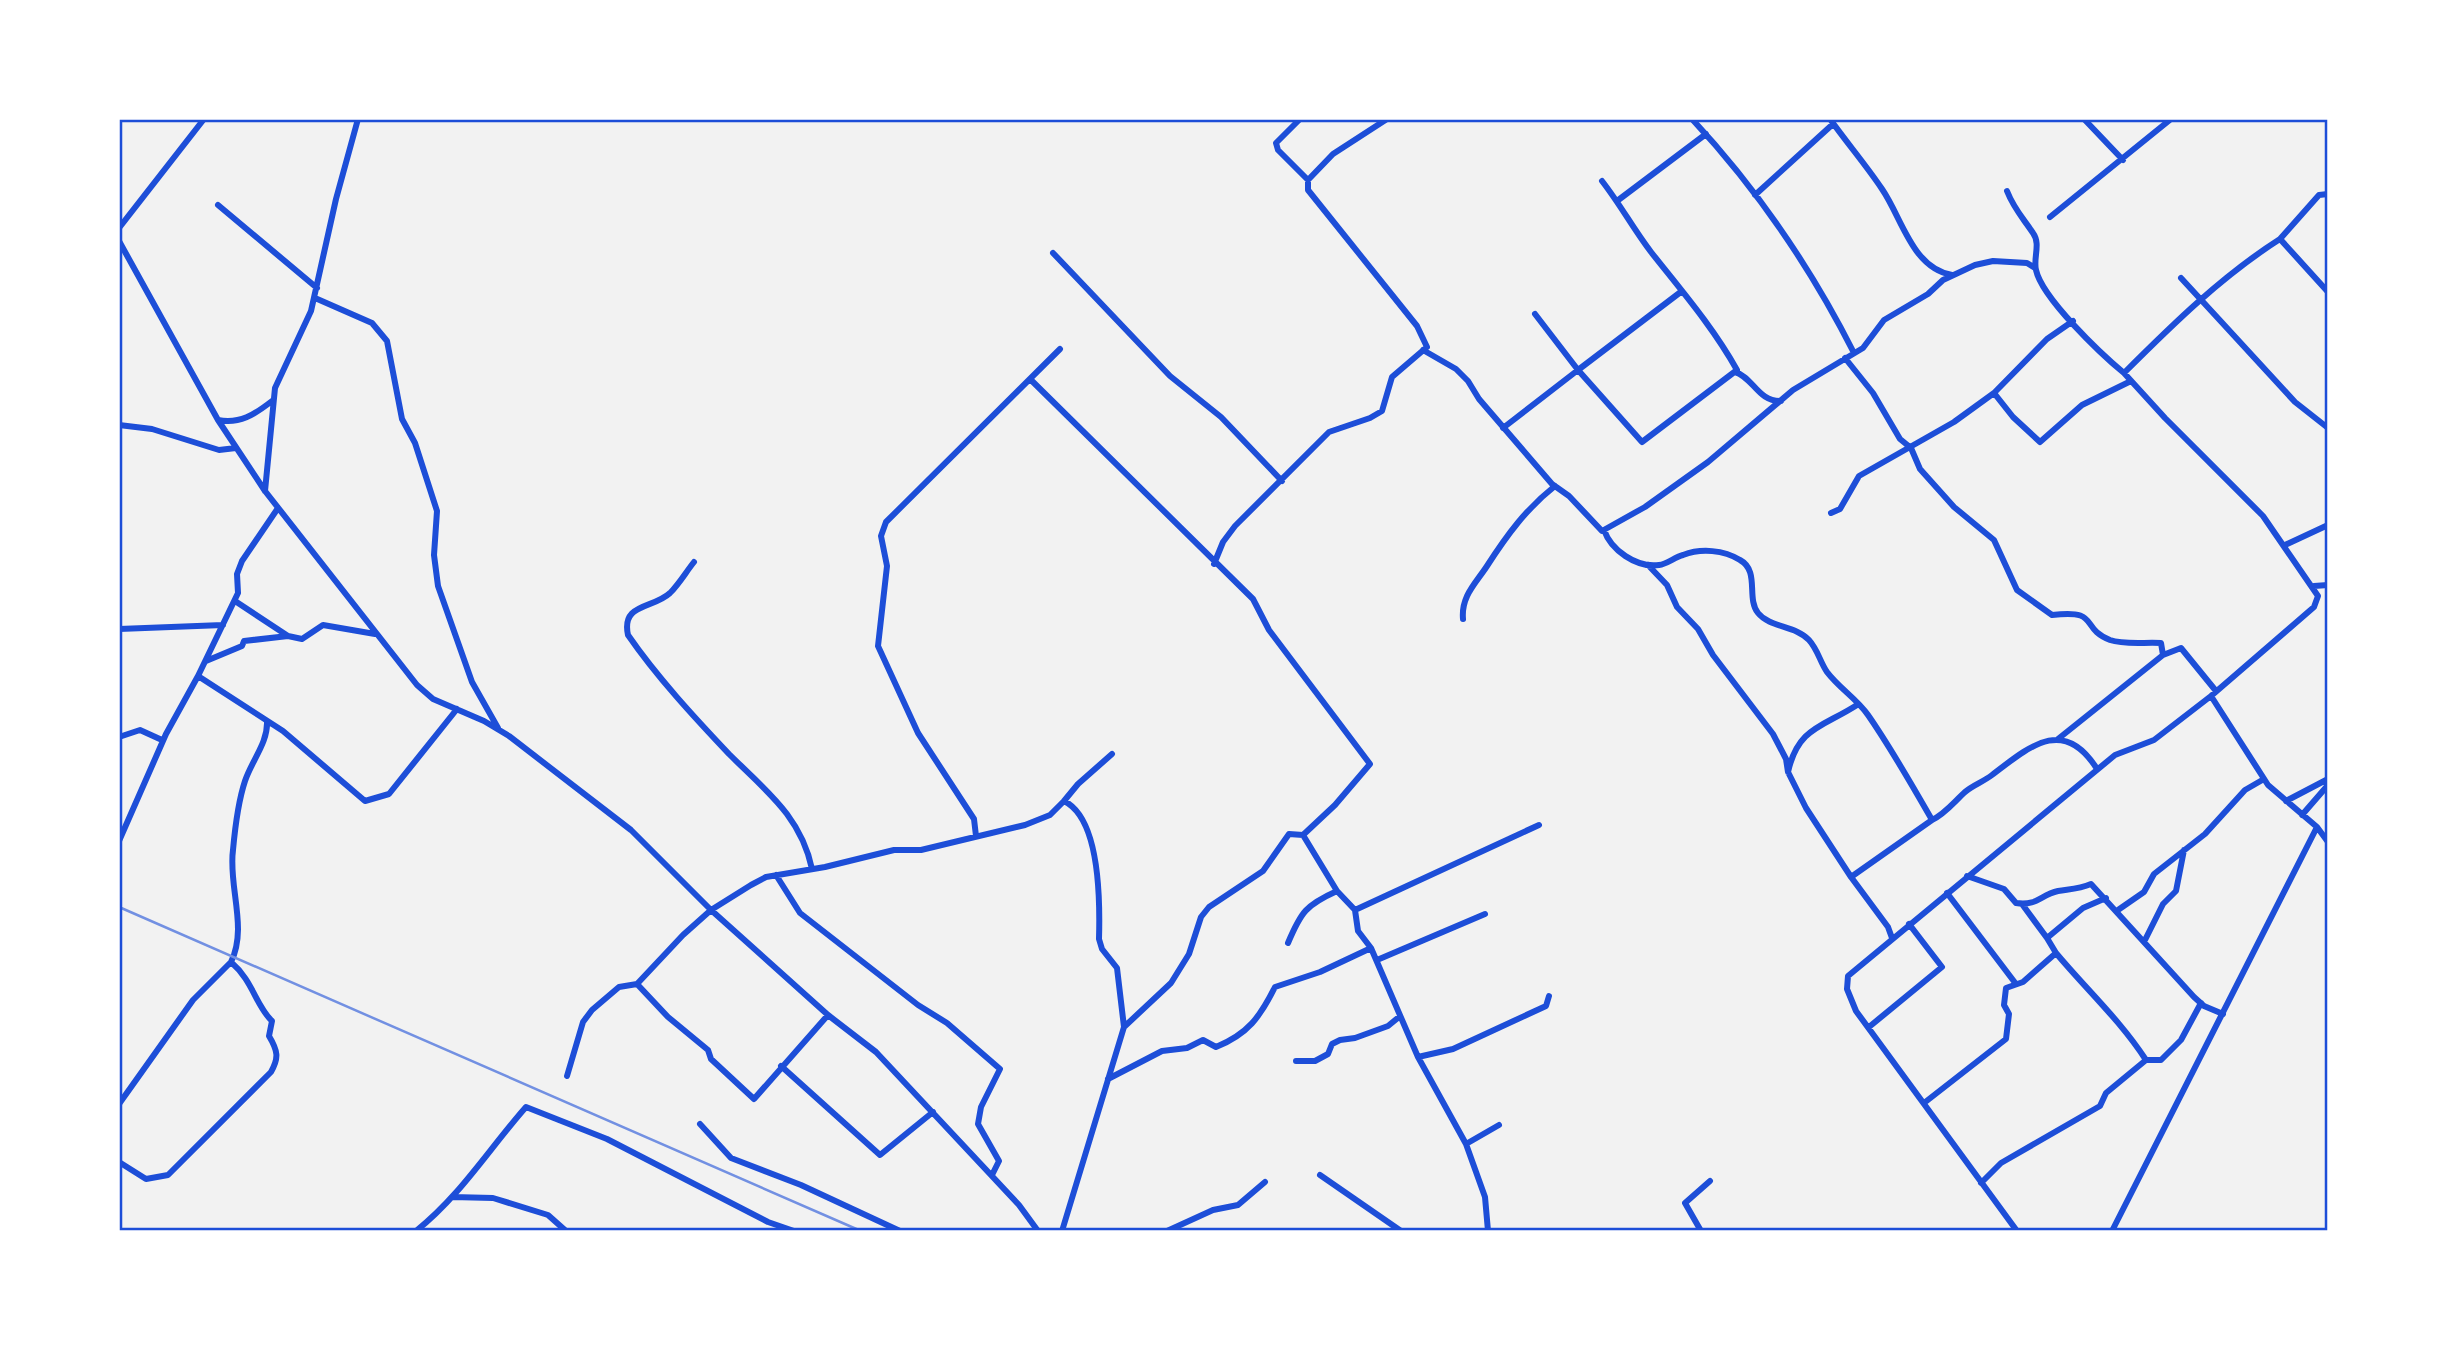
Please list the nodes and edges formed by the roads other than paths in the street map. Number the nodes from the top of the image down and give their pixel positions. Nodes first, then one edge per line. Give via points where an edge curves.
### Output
1 (204, 119) edge
2 (358, 119) edge
3 (1300, 119) edge
4 (1387, 119) edge
5 (1692, 119) edge
6 (2084, 119) edge
7 (2171, 119) edge
8 (1832, 121) edge
9 (1706, 134) junction
10 (2123, 160) junction
11 (1308, 180) junction
12 (1602, 181) dead end
13 (2007, 191) dead end
14 (2328, 194) edge
15 (1755, 195) junction
16 (1618, 201) junction
17 (218, 205) dead end
18 (2050, 217) dead end
19 (119, 228) edge
20 (2280, 239) junction
21 (119, 241) edge
22 (1053, 253) dead end
23 (2035, 268) junction
24 (1952, 275) junction
25 (2181, 278) dead end
26 (317, 288) junction
27 (1682, 291) junction
28 (2328, 292) edge
29 (314, 298) junction
30 (2199, 300) junction
31 (1535, 314) dead end
32 (2073, 321) junction
33 (1060, 349) dead end
34 (1423, 350) junction
35 (1854, 353) junction
36 (1845, 358) junction
37 (1578, 370) junction
38 (1735, 372) junction
39 (2124, 373) junction
40 (1031, 380) junction
41 (2132, 381) junction
42 (1994, 393) junction
43 (272, 401) junction
44 (1781, 401) junction
45 (218, 419) junction
46 (119, 425) edge
47 (1503, 428) junction
48 (2328, 428) edge
49 (236, 447) junction
50 (1911, 448) junction
51 (1282, 481) junction
52 (1555, 486) junction
53 (265, 491) junction
54 (278, 508) junction
55 (1831, 513) dead end
56 (2328, 524) edge
57 (1604, 530) junction
58 (2284, 545) junction
59 (694, 562) dead end
60 (1214, 564) junction
61 (1646, 564) junction
62 (2328, 585) edge
63 (2314, 586) junction
64 (235, 601) junction
65 (1463, 619) dead end
66 (223, 625) junction
67 (119, 629) edge
68 (376, 634) junction
69 (288, 636) junction
70 (2163, 655) junction
71 (205, 662) junction
72 (198, 677) junction
73 (2214, 693) junction
74 (1857, 705) junction
75 (457, 709) junction
76 (267, 721) junction
77 (499, 730) junction
78 (119, 737) edge
79 (2058, 739) junction
80 (163, 740) junction
81 (1112, 754) dead end
82 (2097, 769) junction
83 (1788, 772) junction
84 (2264, 779) junction
85 (2328, 779) edge
86 (2328, 785) edge
87 (1064, 801) junction
88 (2286, 801) junction
89 (2302, 815) junction
90 (1932, 820) junction
91 (1539, 825) dead end
92 (2317, 827) junction
93 (1303, 835) junction
94 (976, 836) junction
95 (119, 841) edge
96 (2328, 842) edge
97 (2184, 850) junction
98 (812, 869) junction
99 (776, 875) junction
100 (1967, 876) junction
101 (1851, 877) junction
102 (1337, 891) junction
103 (1947, 893) junction
104 (2106, 898) junction
105 (2022, 904) junction
106 (711, 910) junction
107 (1354, 910) junction
108 (2118, 911) junction
109 (1485, 914) dead end
110 (1909, 924) junction
111 (1892, 938) junction
112 (2047, 938) junction
113 (2145, 940) junction
114 (1288, 943) dead end
115 (1371, 948) junction
116 (2056, 953) junction
117 (1377, 960) junction
118 (231, 962) junction
119 (637, 984) junction
120 (2016, 984) junction
121 (1549, 996) dead end
122 (2201, 1003) junction
123 (2223, 1014) junction
124 (828, 1015) junction
125 (1399, 1017) junction
126 (1125, 1027) junction
127 (1869, 1027) junction
128 (1418, 1057) junction
129 (2146, 1060) junction
130 (1296, 1061) dead end
131 (781, 1066) junction
132 (567, 1076) dead end
133 (1108, 1079) junction
134 (1924, 1103) junction
135 (119, 1104) edge
136 (933, 1112) junction
137 (700, 1124) dead end
138 (1499, 1125) dead end
139 (1466, 1144) junction
140 (119, 1162) edge
141 (992, 1175) junction
142 (1320, 1175) dead end
143 (1710, 1181) dead end
144 (1265, 1182) dead end
145 (1981, 1183) junction
146 (452, 1197) junction
147 (1187, 1222) junction
148 (416, 1231) edge
149 (566, 1231) edge
150 (794, 1231) edge
151 (900, 1231) edge
152 (1038, 1231) edge
153 (1062, 1231) edge
154 (1167, 1231) edge
155 (1192, 1231) edge
156 (1401, 1231) edge
157 (1488, 1231) edge
158 (1701, 1231) edge
159 (2017, 1231) edge
160 (2112, 1231) edge

1 - 19 street
2 - 26 street
3 - 11 street via 1276,143
4 - 11 street via 1333,154
5 - 9 street
6 - 10 street
7 - 10 street
8 - 15 street
8 - 24 street via 1888,198 1915,248 1940,273
9 - 15 street
9 - 16 street
10 - 18 street
11 - 34 street via 1308,190 1417,326 1427,347
12 - 16 street
13 - 23 street via 2015,211 2034,234
14 - 20 street via 2319,195
15 - 35 street via 1799,256
16 - 27 street
17 - 26 street
20 - 28 street
20 - 30 street via 2242,263
21 - 45 street
22 - 51 street via 1170,376 1221,418
23 - 24 street via 2027,263 1993,261
23 - 32 street via 2044,288
24 - 35 street via 1884,320
25 - 30 street
26 - 29 street
27 - 37 street
27 - 38 street via 1722,344
29 - 43 street
29 - 77 street via 372,323 387,341 402,419 415,443 437,511 434,555 439,586 472,682
30 - 39 street
30 - 48 street via 2295,401
31 - 37 street
32 - 39 street
32 - 42 street via 2047,339
33 - 40 street
34 - 47 street via 1462,374
34 - 51 street via 1392,377 1382,411 1329,432
35 - 36 street
36 - 44 street
36 - 50 street via 1873,393 1900,439
37 - 38 street via 1642,442
37 - 47 street
38 - 44 street via 1745,375 1765,397
39 - 41 street
40 - 60 street
40 - 94 street via 886,522 881,536 887,566 878,646 918,733 974,819
41 - 42 street via 2082,405 2040,442
41 - 58 street via 2263,516
42 - 50 street
43 - 45 street via 233,423
43 - 53 street
44 - 57 street via 1708,462
45 - 49 street
46 - 49 street via 152,429 219,450
47 - 52 street
49 - 53 street
50 - 55 street via 1859,476 1840,509
50 - 70 street via 1931,482 1994,540 2017,590 2052,615 2081,615 2100,635 2114,641 2161,643
51 - 60 street via 1235,526
52 - 57 street
52 - 65 street via 1537,499 1498,546 1469,588
53 - 54 street
54 - 64 street via 242,561
54 - 68 street
56 - 58 street
57 - 61 street via 1618,551
58 - 63 street
59 - 98 street via 671,592 630,615 625,626 628,635 730,754 776,797
60 - 93 street via 1253,599 1269,630 1370,764
61 - 74 street via 1660,565 1698,551 1743,561 1758,614 1803,634 1830,676
61 - 83 street via 1667,584 1677,607 1773,734
62 - 63 street
63 - 73 street via 2318,596 2314,607
64 - 66 street
64 - 69 street
66 - 67 street
66 - 71 street
68 - 69 street via 323,625 302,639
68 - 75 street via 417,685 433,699
69 - 71 street via 244,641
70 - 73 street via 2180,648
70 - 79 street
71 - 72 street
72 - 76 street
72 - 80 street
73 - 82 street via 2154,740 2115,755
73 - 84 street
74 - 83 street via 1808,732 1798,742
74 - 90 street via 1867,712
75 - 76 street via 388,794 365,801
75 - 77 street
76 - 118 street via 268,735 244,784 233,847 231,877 238,932
77 - 106 street via 631,830
78 - 80 street via 140,730
79 - 82 street via 2086,751
79 - 90 street via 2022,752
80 - 95 street
81 - 87 street
82 - 100 street
83 - 101 street
84 - 88 street
84 - 97 street via 2245,790 2231,809
85 - 88 street
86 - 89 street
87 - 94 street via 1050,815
87 - 126 street via 1080,818 1098,864 1099,939 1117,968
88 - 89 street
89 - 92 street
90 - 101 street
91 - 107 street
92 - 96 street
92 - 123 street
93 - 102 street
93 - 126 street via 1289,834 1263,871 1209,907 1171,983
94 - 98 street
97 - 108 street via 2154,874 2144,892
97 - 113 street via 2176,891 2163,904
98 - 99 street
99 - 106 street
99 - 141 street via 800,912 1000,1069 981,1107 978,1124 997,1153 999,1161
100 - 103 street
100 - 105 street via 2004,889
101 - 111 street
102 - 107 street
102 - 114 street via 1311,902 1299,916
103 - 110 street
103 - 120 street
104 - 105 street via 2091,884
104 - 108 street
104 - 112 street via 2083,908
105 - 112 street
106 - 119 street
106 - 124 street
107 - 115 street via 1358,931
108 - 113 street
109 - 117 street
110 - 111 street
110 - 127 street via 1942,967
111 - 127 street via 1847,976 1852,1000
112 - 116 street
113 - 122 street
115 - 117 street
115 - 133 street via 1275,986 1249,1029 1237,1038 1216,1046 1203,1040 1187,1048 1162,1051
116 - 120 street
116 - 129 street via 2082,986 2105,1005
117 - 125 street
118 - 135 street via 193,1000
118 - 140 street via 249,980 272,1021 269,1036 278,1060 168,1175 146,1179
119 - 131 street via 754,1099
119 - 132 street via 619,987 583,1022
120 - 134 street via 2006,988 2006,1039
121 - 128 street via 1546,1006 1465,1044
122 - 123 street
122 - 129 street via 2181,1040 2161,1060
123 - 160 street
124 - 131 street
124 - 136 street via 876,1052
125 - 128 street
125 - 130 street via 1388,1026 1332,1044 1328,1054 1314,1061
126 - 133 street
127 - 134 street
128 - 139 street
129 - 145 street via 2106,1093 2100,1106 2001,1164
131 - 136 street via 880,1155
133 - 153 street
134 - 145 street
136 - 141 street
137 - 151 street via 731,1158
138 - 139 street
139 - 157 street via 1485,1197
141 - 152 street
142 - 156 street
143 - 158 street via 1685,1203
144 - 147 street via 1238,1205
145 - 159 street
146 - 148 street
146 - 149 street via 493,1198 548,1215
146 - 150 street via 526,1107 607,1139
147 - 154 street
147 - 155 street

